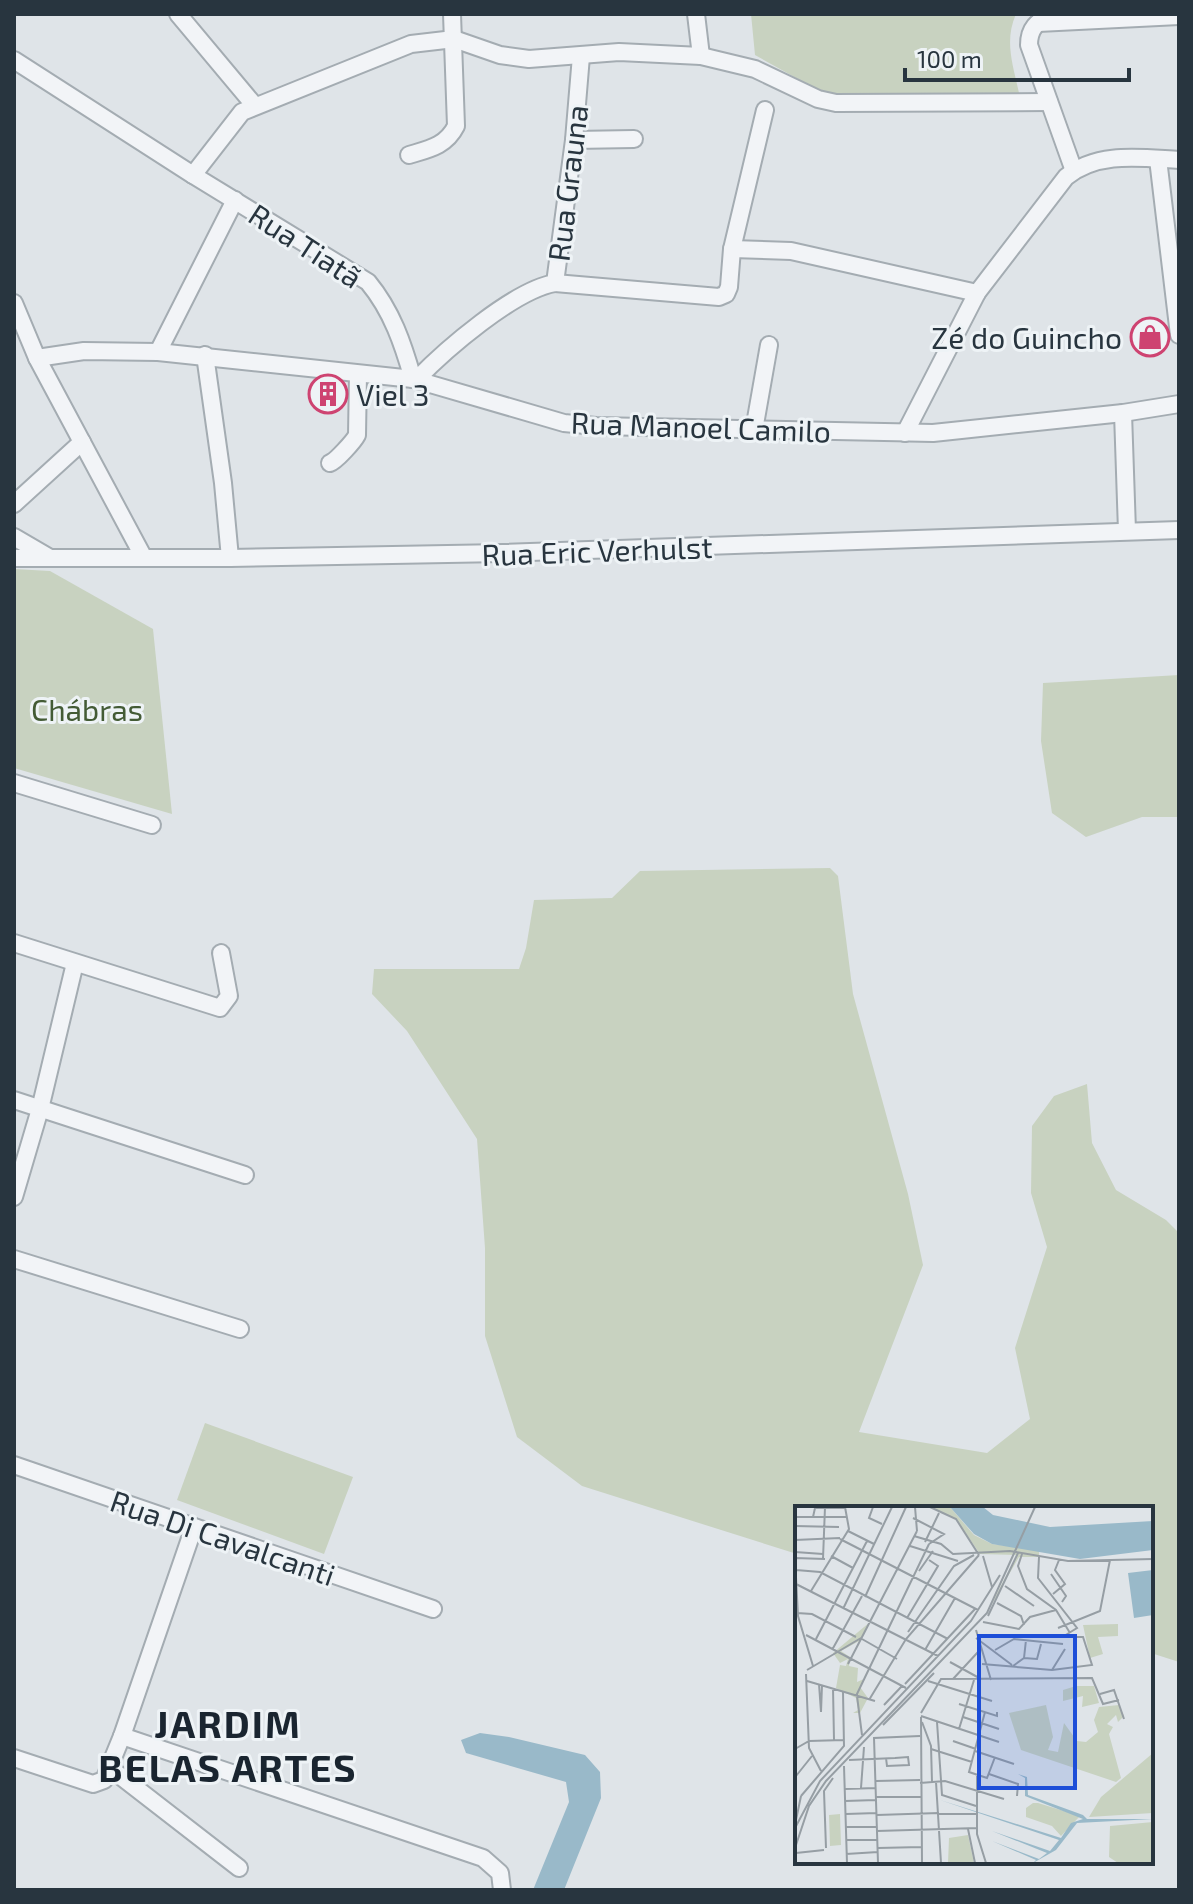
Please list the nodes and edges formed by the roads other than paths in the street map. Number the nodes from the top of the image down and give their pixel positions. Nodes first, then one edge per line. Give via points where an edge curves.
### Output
1 (178, 14) edge
2 (452, 14) edge
3 (696, 14) edge
4 (1179, 16) edge
5 (1043, 18) edge
6 (454, 39) junction
7 (581, 56) junction
8 (701, 56) junction
9 (14, 60) edge
10 (1049, 102) junction
11 (255, 106) junction
12 (765, 110) dead end
13 (634, 139) dead end
14 (574, 140) junction
15 (409, 155) dead end
16 (1158, 159) junction
17 (1179, 160) edge
18 (1074, 171) junction
19 (193, 175) junction
20 (235, 200) junction
21 (732, 249) junction
22 (555, 283) junction
23 (977, 293) junction
24 (14, 303) edge
25 (1179, 335) edge
26 (769, 345) dead end
27 (158, 352) junction
28 (205, 355) junction
29 (37, 358) junction
30 (358, 374) junction
31 (414, 379) junction
32 (1179, 404) edge
33 (1123, 413) junction
34 (754, 430) junction
35 (905, 433) junction
36 (82, 442) junction
37 (330, 463) dead end
38 (14, 504) edge
39 (1179, 530) edge
40 (1127, 531) junction
41 (14, 537) edge
42 (14, 558) edge
43 (51, 558) junction
44 (144, 558) junction
45 (230, 558) junction
46 (14, 783) edge
47 (152, 825) dead end
48 (14, 943) edge
49 (221, 953) dead end
50 (75, 963) junction
51 (14, 1100) edge
52 (40, 1109) junction
53 (245, 1175) dead end
54 (14, 1197) edge
55 (14, 1259) edge
56 (240, 1329) dead end
57 (14, 1465) edge
58 (194, 1527) junction
59 (433, 1609) dead end
60 (122, 1736) junction
61 (14, 1758) edge
62 (110, 1768) junction
63 (239, 1868) dead end
64 (502, 1890) edge

1 - 11 street
2 - 6 street
3 - 8 street
4 - 5 street
5 - 10 street via 1029,36 1029,45
6 - 7 street via 514,58
6 - 11 street via 411,44
6 - 15 street via 456,126 441,145
7 - 8 street
7 - 14 street, Rua Grauna
8 - 10 street via 755,69 828,102
9 - 19 street
10 - 18 street
11 - 19 street via 237,117
12 - 21 street
13 - 14 street
14 - 22 street, Rua Grauna
16 - 17 street
16 - 18 street via 1107,159
16 - 25 street
18 - 23 street
19 - 20 street, Rua Tiatã
20 - 27 street
20 - 31 street, Rua Tiatã via 368,282 401,336
21 - 22 street via 729,287 719,297
21 - 23 street via 791,251
22 - 31 street, Rua Grauna via 528,292 444,351
23 - 35 street
24 - 29 street
26 - 34 street
27 - 28 street, Rua Manoel Camilo
27 - 29 street, Rua Manoel Camilo via 84,351
28 - 30 street, Rua Manoel Camilo
28 - 45 street
29 - 36 street
30 - 31 street, Rua Manoel Camilo
30 - 37 street via 357,435
31 - 34 street, Rua Manoel Camilo via 580,425
32 - 33 street, Rua Manoel Camilo
33 - 35 street, Rua Manoel Camilo
33 - 40 street
34 - 35 street, Rua Manoel Camilo
36 - 38 street
36 - 44 street
39 - 40 street, Rua Eric Verhulst
40 - 45 street, Rua Eric Verhulst
41 - 43 street
42 - 43 street, Rua Eric Verhulst
43 - 44 street, Rua Eric Verhulst
44 - 45 street, Rua Eric Verhulst
46 - 47 street
48 - 50 street
49 - 50 street via 229,996 220,1008
50 - 52 street
51 - 52 street
52 - 53 street
52 - 54 street
55 - 56 street
57 - 58 street, Rua Di Cavalcanti
58 - 59 street, Rua Di Cavalcanti
58 - 60 street
60 - 62 street
60 - 64 street via 483,1858 500,1873
61 - 62 street via 93,1784 104,1780
62 - 63 street

